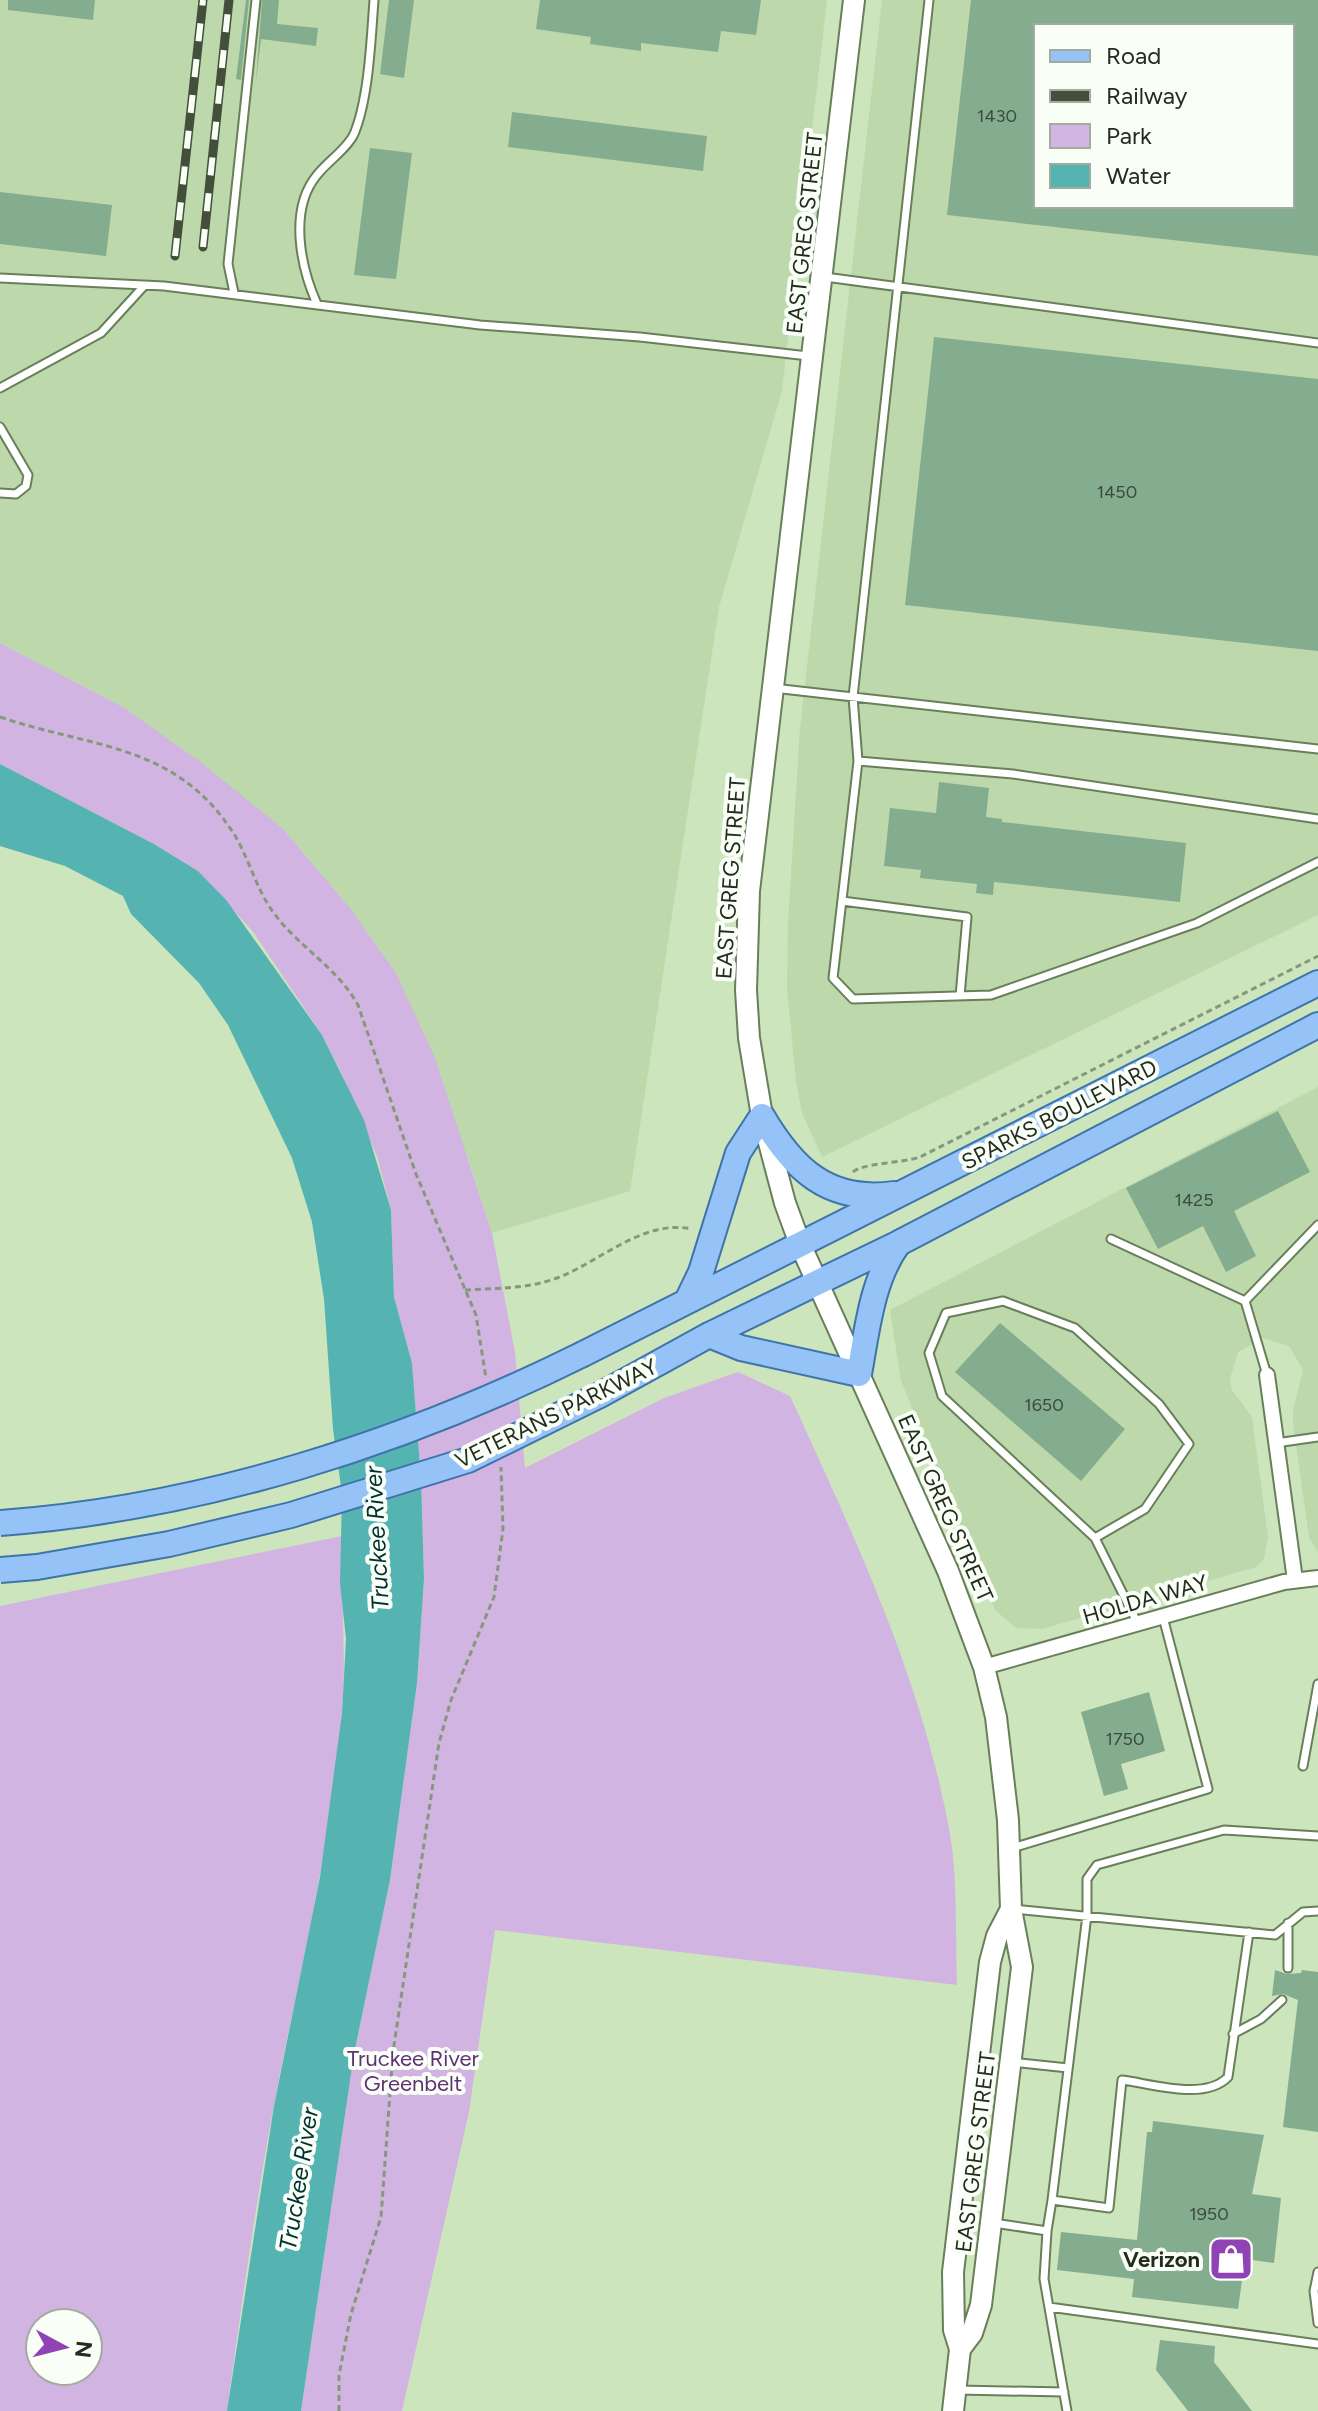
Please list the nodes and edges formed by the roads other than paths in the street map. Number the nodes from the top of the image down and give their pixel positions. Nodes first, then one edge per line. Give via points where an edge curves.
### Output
1 (256, 0) edge
2 (374, 0) edge
3 (854, 0) edge
4 (929, 0) edge
5 (823, 277) junction
6 (0, 278) edge
7 (144, 286) junction
8 (898, 287) junction
9 (234, 293) junction
10 (317, 304) junction
11 (1318, 343) edge
12 (814, 357) junction
13 (0, 388) edge
14 (0, 427) edge
15 (0, 493) edge
16 (782, 689) dead end
17 (853, 697) junction
18 (1318, 749) edge
19 (858, 761) junction
20 (1318, 819) edge
21 (1318, 862) edge
22 (842, 901) junction
23 (1318, 983) edge
24 (960, 996) junction
25 (1318, 1025) edge
26 (762, 1116) junction
27 (904, 1192) junction
28 (1318, 1225) edge
29 (1111, 1239) dead end
30 (899, 1243) junction
31 (800, 1244) junction
32 (819, 1280) junction
33 (687, 1301) junction
34 (1245, 1301) junction
35 (709, 1335) junction
36 (859, 1374) junction
37 (1267, 1375) joint
38 (1318, 1437) edge
39 (1276, 1443) junction
40 (0, 1523) edge
41 (1095, 1538) junction
42 (0, 1570) edge
43 (1318, 1578) edge
44 (1295, 1580) junction
45 (1163, 1617) junction
46 (1138, 1624) junction
47 (984, 1667) junction
48 (1318, 1684) edge
49 (1303, 1766) dead end
50 (1318, 1836) edge
51 (1010, 1849) junction
52 (1011, 1909) junction
53 (1318, 1911) edge
54 (1087, 1915) junction
55 (1288, 1923) junction
56 (1249, 1932) junction
57 (1288, 1968) dead end
58 (1282, 2000) dead end
59 (1233, 2034) junction
60 (1010, 2061) junction
61 (1068, 2068) junction
62 (1052, 2200) junction
63 (991, 2222) junction
64 (1047, 2231) junction
65 (1318, 2272) edge
66 (1049, 2307) junction
67 (1318, 2323) edge
68 (1318, 2344) edge
69 (960, 2349) junction
70 (1064, 2392) junction
71 (954, 2401) edge
72 (1067, 2411) edge

1 - 9 lane via 228,264
2 - 10 lane via 353,137 314,178 304,205 303,273
3 - 5 main road, EAST GREG STREET
4 - 8 lane
5 - 8 lane
5 - 12 main road, EAST GREG STREET
6 - 7 lane
7 - 9 lane
7 - 13 lane via 101,333
8 - 11 lane
8 - 17 lane
9 - 10 lane
10 - 12 lane
12 - 26 main road, EAST GREG STREET via 749,891 746,990
14 - 15 lane via 28,475 26,486 16,494
16 - 17 lane
17 - 18 lane
17 - 19 lane
19 - 20 lane via 1013,774
19 - 22 lane
21 - 24 lane via 1197,923 991,995
22 - 24 lane via 967,917
22 - 24 lane via 833,978 853,999
23 - 27 main road, SPARKS BOULEVARD
25 - 30 main road, SPARKS BOULEVARD
26 - 27 main road via 784,1153 828,1186 875,1197
26 - 31 main road, EAST GREG STREET
26 - 33 main road via 738,1153
27 - 31 main road, SPARKS BOULEVARD
28 - 34 lane
29 - 34 lane
30 - 32 main road, SPARKS BOULEVARD
30 - 36 main road via 883,1274
31 - 32 main road, EAST GREG STREET
31 - 33 main road, VETERANS PARKWAY
32 - 35 main road, VETERANS PARKWAY
32 - 36 main road, EAST GREG STREET
33 - 40 main road, VETERANS PARKWAY, bridge via 430,1422 279,1472 160,1499
34 - 37 lane
35 - 36 main road via 741,1348
35 - 42 main road, VETERANS PARKWAY, bridge via 468,1460 291,1515 169,1544
36 - 47 main road, EAST GREG STREET via 948,1571
37 - 39 street
38 - 39 lane
39 - 44 street
41 - 41 lane via 942,1396 929,1353 946,1313 1003,1301 1075,1328 1159,1404 1189,1444 1145,1509
41 - 46 lane
43 - 44 street, HOLDA WAY
44 - 45 street, HOLDA WAY
45 - 46 street, HOLDA WAY
45 - 51 lane via 1208,1789
46 - 47 street, HOLDA WAY
47 - 51 main road, EAST GREG STREET via 1004,1770
48 - 49 lane
50 - 54 lane via 1224,1830 1097,1865 1087,1879
51 - 52 main road, EAST GREG STREET
52 - 54 lane
52 - 60 main road, EAST GREG STREET via 1022,1967
52 - 69 main road, EAST GREG STREET via 990,1962 953,2272 954,2330
53 - 55 lane via 1303,1912
54 - 56 lane
54 - 61 lane
55 - 56 lane via 1275,1935
55 - 57 lane
56 - 59 lane
58 - 59 lane
59 - 62 lane via 1228,2077 1218,2087 1204,2090 1122,2080 1109,2208
60 - 61 lane
60 - 63 main road, EAST GREG STREET
61 - 62 lane
62 - 64 lane
63 - 64 lane
63 - 69 main road, EAST GREG STREET via 981,2305
64 - 66 lane via 1044,2279
65 - 67 lane
66 - 68 lane
66 - 70 lane
69 - 71 main road, EAST GREG STREET
70 - 71 lane
70 - 72 lane

